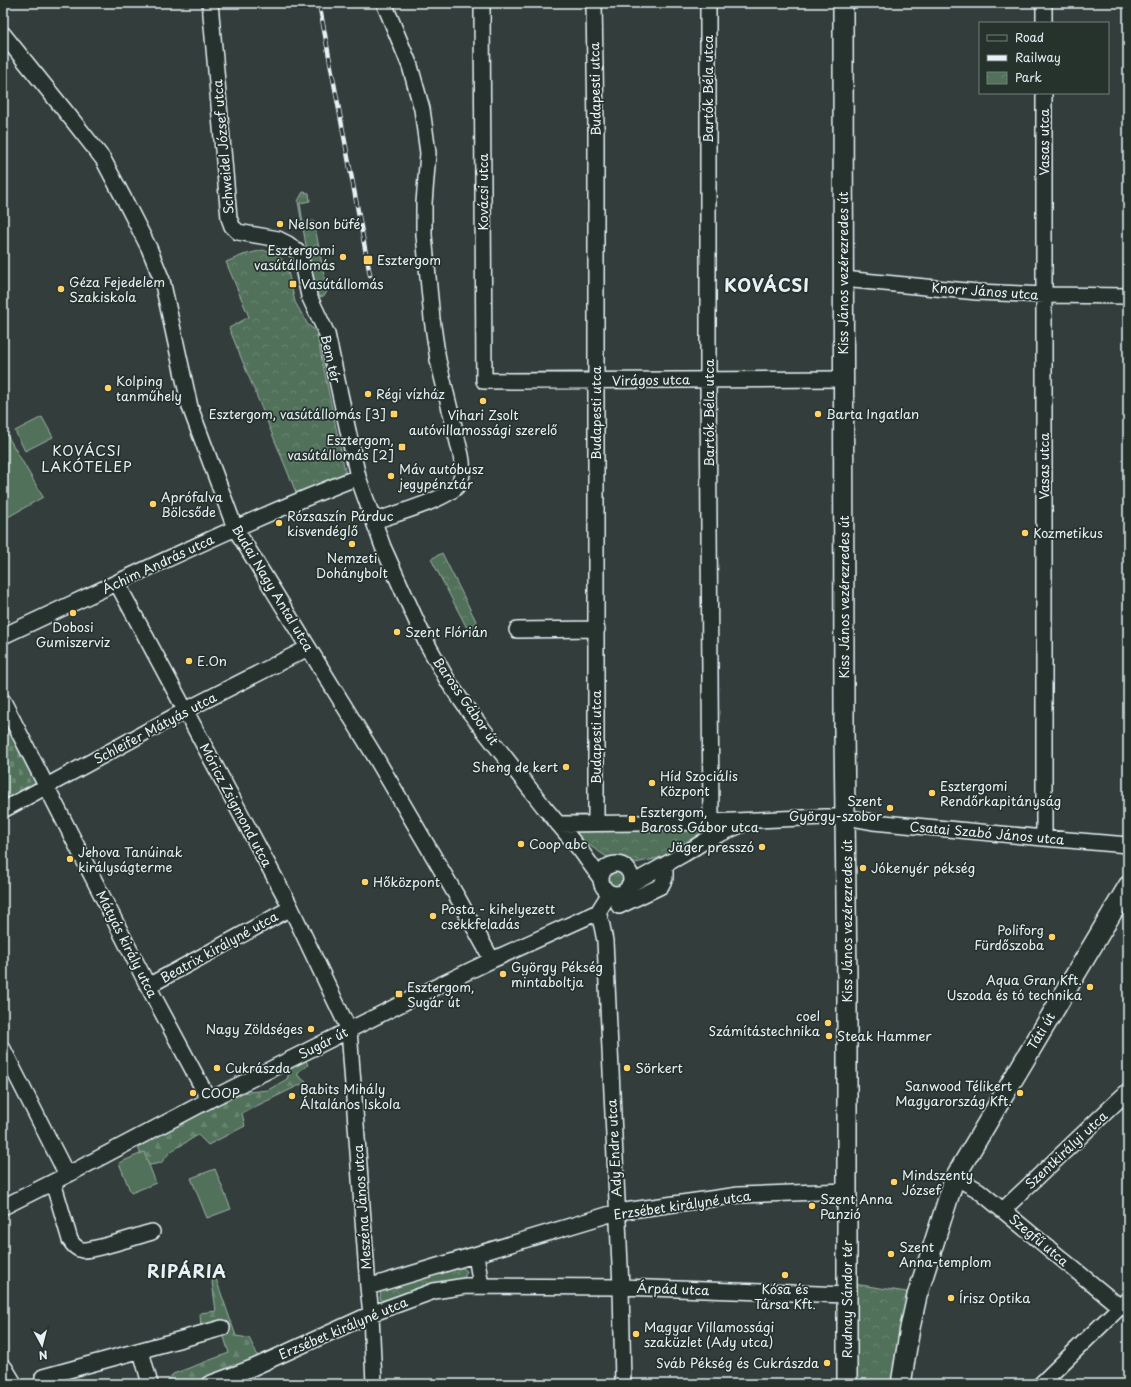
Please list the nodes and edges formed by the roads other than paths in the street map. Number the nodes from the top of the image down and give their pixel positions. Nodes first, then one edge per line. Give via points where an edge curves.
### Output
1 (210, 3) edge
2 (384, 3) edge
3 (482, 3) edge
4 (594, 3) edge
5 (708, 3) edge
6 (842, 3) edge
7 (1044, 3) edge
8 (1044, 22) edge
9 (3, 34) edge
10 (1044, 94) edge
11 (292, 246) joint
12 (843, 279) junction
13 (1045, 295) junction
14 (1128, 296) edge
15 (708, 379) junction
16 (843, 379) junction
17 (484, 381) joint
18 (596, 381) junction
19 (358, 477) junction
20 (374, 521) junction
21 (235, 528) junction
22 (118, 583) junction
23 (597, 628) junction
24 (517, 630) dead end
25 (3, 636) edge
26 (308, 648) junction
27 (3, 701) edge
28 (186, 710) junction
29 (47, 787) junction
30 (3, 810) edge
31 (846, 817) junction
32 (752, 820) junction
33 (711, 822) junction
34 (596, 823) junction
35 (558, 824) junction
36 (1044, 838) junction
37 (1128, 845) edge
38 (663, 866) junction
39 (608, 879) junction
40 (629, 885) junction
41 (1128, 886) edge
42 (619, 906) dead end
43 (291, 908) junction
44 (598, 912) junction
45 (492, 960) junction
46 (148, 986) junction
47 (348, 1030) junction
48 (3, 1049) edge
49 (1128, 1091) edge
50 (209, 1100) junction
51 (67, 1175) junction
52 (955, 1177) junction
53 (53, 1182) junction
54 (847, 1191) junction
55 (3, 1207) edge
56 (1003, 1210) junction
57 (617, 1212) junction
58 (152, 1232) dead end
59 (476, 1255) junction
60 (481, 1286) junction
61 (500, 1286) joint
62 (368, 1287) junction
63 (621, 1287) junction
64 (846, 1295) junction
65 (1124, 1303) edge
66 (372, 1314) junction
67 (222, 1328) dead end
68 (140, 1351) junction
69 (3, 1369) edge
70 (43, 1376) dead end
71 (12, 1384) edge
72 (150, 1384) edge
73 (209, 1384) edge
74 (374, 1384) edge
75 (623, 1384) edge
76 (847, 1384) edge
77 (901, 1384) edge
78 (1041, 1384) edge

1 - 11 street, Schweidel József utca via 229,218 238,232 278,239
2 - 20 street via 407,57 422,109 428,153 424,224 432,318 438,360 463,468 462,479 448,494
3 - 17 street, Kovácsi utca
4 - 18 street, Budapesti utca
5 - 15 street, Bartók Béla utca
6 - 12 main road, Kiss János vezérezredes út
7 - 8 street
9 - 21 street, Budai Nagy Antal utca via 103,159 149,248 162,280 190,407
10 - 13 street, Vasas utca
11 - 19 street, Bem tér via 301,256 309,296 327,334
12 - 13 street, Knorr János utca via 977,292
12 - 16 main road, Kiss János vezérezredes út
13 - 14 street, Knorr János utca
13 - 36 street, Vasas utca
15 - 16 street, Virágos utca
15 - 18 street, Virágos utca
15 - 33 street, Bartók Béla utca
16 - 31 main road, Kiss János vezérezredes út
17 - 18 street, Virágos utca
18 - 23 street, Budapesti utca
19 - 20 street, Baross Gábor út
19 - 21 street, Áchim András utca
20 - 35 street, Baross Gábor út via 409,607 450,683 468,710
21 - 22 street, Áchim András utca
21 - 26 street, Budai Nagy Antal utca
22 - 25 street, Áchim András utca
22 - 28 street, Móricz Zsigmond utca
23 - 24 street
23 - 34 street, Budapesti utca
26 - 28 street, Schleifer Mátyás utca
26 - 45 street, Budai Nagy Antal utca via 376,758
27 - 29 street, Mátyás király utca
28 - 29 street, Schleifer Mátyás utca
28 - 43 street, Móricz Zsigmond utca
29 - 30 street, Schleifer Mátyás utca
29 - 46 street, Mátyás király utca
31 - 32 street
31 - 36 street, Csatai Szabó János utca via 873,822
31 - 54 main road, Kiss János vezérezredes út
32 - 33 street
32 - 38 street via 708,839
33 - 34 street
34 - 35 street
35 - 39 street, Baross Gábor út
36 - 37 street, Csatai Szabó János utca
38 - 39 street
38 - 40 street
38 - 42 street via 665,878 661,886
39 - 40 street via 619,894
39 - 40 street via 628,872
39 - 44 street
41 - 52 main road, Táti út
43 - 46 street, Beatrix királyné utca
43 - 47 street, Móricz Zsigmond utca
44 - 45 street, Sugár út
44 - 57 street, Ady Endre utca via 605,941
45 - 47 street, Sugár út
46 - 50 street, Mátyás király utca
47 - 50 street, Sugár út
47 - 62 street, Meszéna János utca
48 - 51 street
49 - 56 street, Szentkirályi utca
50 - 51 street, Sugár út
51 - 53 street, Sugár út
52 - 56 street, Szegfű utca via 978,1190
52 - 77 main road via 917,1296
53 - 55 street, Sugár út
53 - 58 street via 70,1240 77,1248 91,1249
54 - 57 street, Erzsébet királyné utca via 738,1195
54 - 64 main road, Rudnay Sándor tér
56 - 65 street, Szegfű utca
57 - 59 street, Erzsébet királyné utca
57 - 63 street, Ady Endre utca
59 - 60 street
59 - 62 street, Erzsébet királyné utca
60 - 61 street, Erzsébet királyné utca
60 - 66 street, Erzsébet királyné utca via 434,1291
61 - 63 street, Árpád utca
62 - 66 street, Meszéna János utca
63 - 64 street, Árpád utca
63 - 75 street, Ady Endre utca
64 - 76 main road, Rudnay Sándor tér
65 - 78 street
66 - 73 street, Erzsébet királyné utca via 252,1368
66 - 74 street, Meszéna János utca
67 - 68 street
68 - 70 street
68 - 72 street
69 - 71 main road

